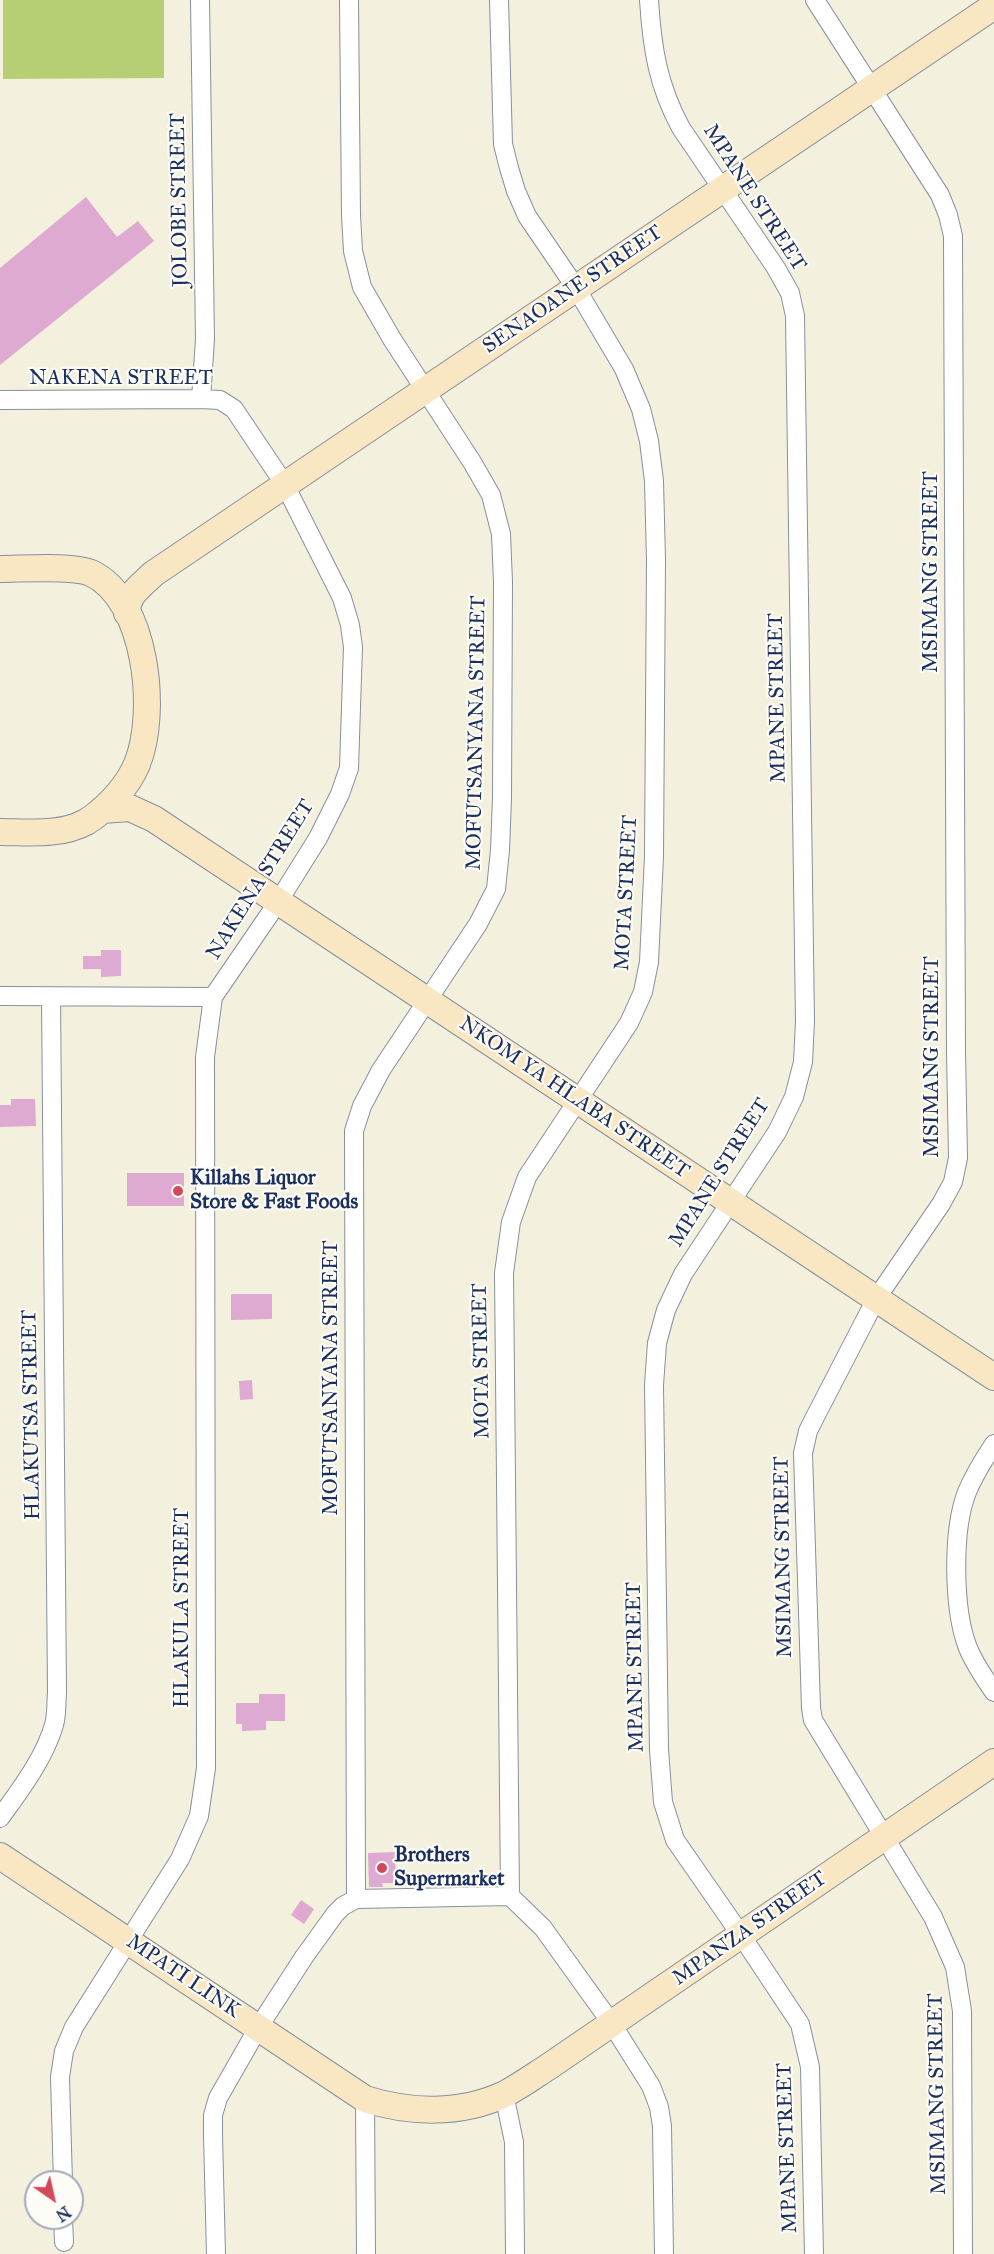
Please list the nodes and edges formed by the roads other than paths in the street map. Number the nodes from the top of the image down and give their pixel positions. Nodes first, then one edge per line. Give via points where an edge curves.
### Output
1 (200, 0) edge
2 (349, 0) edge
3 (499, 0) edge
4 (649, 0) edge
5 (815, 0) edge
6 (994, 6) edge
7 (872, 88) junction
8 (722, 190) junction
9 (576, 288) junction
10 (425, 390) junction
11 (201, 399) junction
12 (0, 400) edge
13 (285, 485) junction
14 (0, 569) edge
15 (153, 574) junction
16 (104, 581) junction
17 (127, 613) junction
18 (136, 766) junction
19 (102, 810) junction
20 (154, 819) junction
21 (0, 832) edge
22 (278, 902) junction
23 (0, 996) edge
24 (51, 996) junction
25 (213, 997) junction
26 (426, 1000) junction
27 (579, 1101) junction
28 (730, 1202) junction
29 (876, 1299) junction
30 (994, 1377) edge
31 (994, 1444) edge
32 (994, 1692) edge
33 (994, 1762) edge
34 (0, 1818) edge
35 (885, 1836) junction
36 (0, 1856) edge
37 (510, 1896) junction
38 (356, 1899) junction
39 (741, 1935) junction
40 (129, 1940) junction
41 (612, 2024) junction
42 (258, 2028) junction
43 (504, 2094) junction
44 (365, 2099) junction
45 (427, 2110) joint
46 (63, 2170) edge
47 (64, 2230) edge
48 (64, 2242) dead end
49 (216, 2254) edge
50 (366, 2254) edge
51 (515, 2254) edge
52 (664, 2254) edge
53 (813, 2254) edge
54 (963, 2254) edge

1 - 11 street, JOLOBE STREET via 205,339
2 - 10 street, MOFUTSANYANA STREET via 353,251 362,287
3 - 9 street, MOTA STREET via 503,144 508,168 527,216
4 - 8 street, MPANE STREET via 652,44 669,106
5 - 7 street, MSIMANG STREET
6 - 7 street, SENAOANE STREET
7 - 8 street, SENAOANE STREET
7 - 29 street, MSIMANG STREET via 940,195 953,236 958,1158 953,1182 941,1204
8 - 9 street, SENAOANE STREET
8 - 28 street, MPANE STREET via 776,268 790,293 795,316 805,1021 803,1062 794,1096 777,1131
9 - 10 street, SENAOANE STREET
9 - 27 street, MOTA STREET via 624,369 641,409 650,441 654,481 656,560 654,856 649,963 643,992 629,1023
10 - 13 street, SENAOANE STREET
10 - 26 street, MOFUTSANYANA STREET via 491,495 501,534 503,582 502,798 496,889 478,924
11 - 12 street, NAKENA STREET
11 - 13 street, NAKENA STREET via 220,400 234,409
13 - 15 street, SENAOANE STREET
13 - 22 street, NAKENA STREET via 342,598 353,647 349,768 318,838
14 - 16 street via 76,568
15 - 16 street, SENAOANE STREET via 134,581
15 - 17 street, SENAOANE STREET via 130,597
16 - 17 street via 118,595
17 - 18 street via 140,648 147,699 142,749
18 - 19 street via 127,783
18 - 20 street
19 - 20 street, NKOM YA HLABA STREET via 130,807
19 - 21 street via 74,827 56,831
20 - 22 street, NKOM YA HLABA STREET
22 - 25 street, NAKENA STREET
22 - 26 street, NKOM YA HLABA STREET
23 - 24 street
24 - 25 street
24 - 34 street, HLAKUTSA STREET via 57,1693 55,1723 49,1739
25 - 40 street, HLAKULA STREET via 205,1057 206,1768 199,1816 180,1859
26 - 27 street, NKOM YA HLABA STREET
26 - 38 street, MOFUTSANYANA STREET via 381,1070 354,1131
27 - 28 street, NKOM YA HLABA STREET
27 - 37 street, MOTA STREET via 527,1177 511,1222 504,1273
28 - 29 street, NKOM YA HLABA STREET
28 - 39 street, MPANE STREET via 682,1274 657,1343 654,1385 659,1750 663,1802 675,1840
29 - 30 street, NKOM YA HLABA STREET
29 - 35 street, MSIMANG STREET via 811,1425 803,1454 813,1720
31 - 32 street via 976,1473 960,1516 957,1581 968,1648
33 - 35 street, MPANZA STREET
35 - 39 street, MPANZA STREET
35 - 54 street, MSIMANG STREET via 933,1917 959,1985
36 - 40 street, MPATI LINK
37 - 38 street
37 - 41 street via 543,1928
38 - 42 street via 343,1906 323,1929
39 - 41 street, MPANZA STREET
39 - 53 street, MPANE STREET via 800,2024 805,2042 810,2067
40 - 42 street, MPATI LINK
40 - 46 street, HLAKULA STREET via 74,2027 64,2051 60,2077
41 - 43 street, MPANZA STREET
41 - 52 street via 651,2086 659,2107
42 - 44 street, MPATI LINK
42 - 49 street via 218,2098 213,2115
43 - 45 street, MPANZA STREET via 468,2106
43 - 51 street via 514,2142
44 - 45 street, MPATI LINK via 392,2107
44 - 50 street
47 - 48 street

